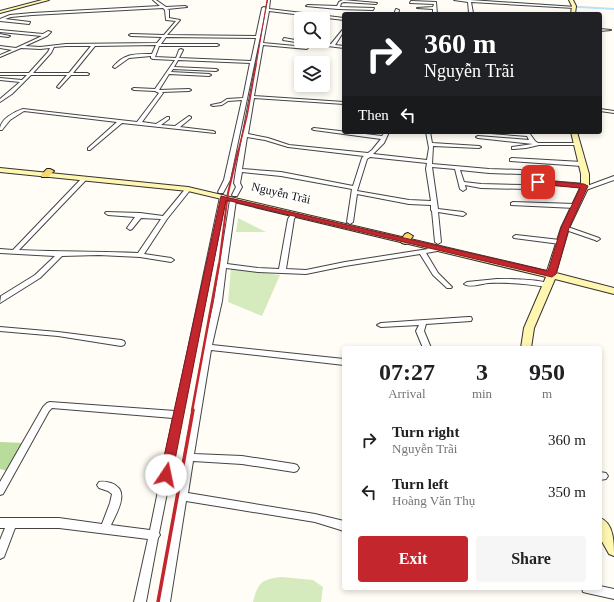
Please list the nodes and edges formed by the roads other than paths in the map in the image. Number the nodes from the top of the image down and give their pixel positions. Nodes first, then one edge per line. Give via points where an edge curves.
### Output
1 (47, 0) edge
2 (154, 0) edge
3 (266, 0) edge
4 (269, 0) edge
5 (454, 0) edge
6 (571, 0) edge
7 (376, 1) edge
8 (469, 1) edge
9 (307, 2) dead end
10 (411, 2) dead end
11 (308, 6) junction
12 (185, 7) dead end
13 (574, 7) junction
14 (165, 8) junction
15 (339, 8) junction
16 (419, 8) dead end
17 (434, 8) junction
18 (373, 9) junction
19 (268, 10) junction
20 (0, 12) edge
21 (78, 12) junction
22 (110, 12) dead end
23 (294, 12) edge
24 (303, 12) edge
25 (372, 12) edge
26 (435, 12) edge
27 (471, 12) edge
28 (573, 12) edge
29 (0, 15) edge
30 (12, 16) junction
31 (330, 17) edge
32 (334, 18) junction
33 (342, 19) edge
34 (0, 20) edge
35 (330, 22) edge
36 (29, 23) dead end
37 (342, 23) edge
38 (602, 30) edge
39 (609, 30) dead end
40 (0, 32) edge
41 (50, 32) dead end
42 (342, 32) edge
43 (0, 35) edge
44 (45, 35) junction
45 (131, 35) dead end
46 (8, 36) dead end
47 (166, 36) junction
48 (256, 37) junction
49 (284, 39) dead end
50 (294, 40) edge
51 (159, 44) junction
52 (262, 44) junction
53 (94, 45) junction
54 (217, 45) dead end
55 (0, 46) edge
56 (332, 46) joint
57 (21, 47) junction
58 (52, 47) junction
59 (294, 47) edge
60 (342, 47) edge
61 (16, 49) junction
62 (181, 50) dead end
63 (152, 55) junction
64 (0, 56) edge
65 (177, 58) junction
66 (251, 62) junction
67 (115, 67) dead end
68 (172, 68) junction
69 (216, 70) dead end
70 (167, 73) junction
71 (0, 74) edge
72 (28, 74) junction
73 (70, 74) junction
74 (87, 74) dead end
75 (209, 75) dead end
76 (0, 79) edge
77 (22, 81) junction
78 (59, 88) dead end
79 (134, 89) dead end
80 (189, 90) dead end
81 (157, 91) junction
82 (251, 97) junction
83 (244, 99) junction
84 (0, 101) edge
85 (342, 103) edge
86 (213, 105) dead end
87 (602, 110) edge
88 (614, 112) edge
89 (189, 117) dead end
90 (167, 118) dead end
91 (121, 121) junction
92 (140, 123) junction
93 (156, 126) junction
94 (176, 128) junction
95 (0, 129) edge
96 (314, 129) dead end
97 (213, 132) dead end
98 (342, 133) edge
99 (353, 134) edge
100 (386, 134) edge
101 (428, 134) edge
102 (515, 134) edge
103 (574, 134) edge
104 (246, 135) junction
105 (478, 137) dead end
106 (384, 138) junction
107 (535, 143) junction
108 (430, 144) junction
109 (576, 144) junction
110 (479, 147) dead end
111 (514, 148) dead end
112 (90, 149) dead end
113 (370, 154) junction
114 (512, 160) dead end
115 (430, 163) junction
116 (582, 164) junction
117 (0, 165) edge
118 (458, 168) junction
119 (0, 170) edge
120 (239, 170) junction
121 (522, 172) dead end
122 (48, 173) junction
123 (614, 178) edge
124 (84, 179) junction
125 (584, 188) junction
126 (188, 189) junction
127 (355, 190) junction
128 (222, 195) junction
129 (234, 197) junction
130 (433, 203) junction
131 (514, 204) dead end
132 (575, 206) junction
133 (434, 210) junction
134 (108, 213) dead end
135 (294, 214) junction
136 (463, 214) dead end
137 (140, 215) junction
138 (164, 218) junction
139 (350, 222) junction
140 (130, 228) dead end
141 (565, 228) junction
142 (516, 237) dead end
143 (406, 238) junction
144 (597, 239) dead end
145 (560, 242) junction
146 (439, 246) junction
147 (0, 251) edge
148 (14, 252) junction
149 (423, 253) junction
150 (60, 254) junction
151 (140, 255) junction
152 (171, 260) dead end
153 (223, 266) junction
154 (282, 271) junction
155 (552, 272) junction
156 (467, 284) dead end
157 (548, 285) junction
158 (614, 286) edge
159 (449, 287) dead end
160 (614, 291) edge
161 (0, 301) edge
162 (468, 319) dead end
163 (423, 323) junction
164 (381, 325) dead end
165 (0, 329) edge
166 (121, 343) dead end
167 (426, 346) edge
168 (526, 346) edge
169 (208, 347) junction
170 (342, 362) edge
171 (178, 415) junction
172 (190, 457) junction
173 (294, 468) dead end
174 (102, 484) dead end
175 (0, 490) edge
176 (182, 496) junction
177 (0, 522) edge
178 (12, 522) junction
179 (342, 525) edge
180 (105, 528) junction
181 (602, 528) edge
182 (155, 535) junction
183 (614, 549) edge
184 (0, 554) edge
185 (596, 590) edge
186 (614, 594) edge
187 (140, 602) edge
188 (164, 602) edge

1 - 20 main road
2 - 14 street
3 - 48 street
4 - 19 street
5 - 8 street
6 - 13 main road
7 - 15 street via 343,1
7 - 18 street via 377,6
8 - 13 street
8 - 27 street
9 - 11 street
10 - 17 street via 435,3
11 - 15 street
11 - 24 street
12 - 14 street
13 - 28 main road
14 - 21 street
14 - 47 street via 168,19 178,20
15 - 18 street
15 - 32 street
16 - 17 street
17 - 26 street
18 - 25 street
19 - 23 street
19 - 52 street
21 - 22 street
21 - 30 street
29 - 30 street
30 - 34 street
31 - 32 street
32 - 33 street
34 - 36 street
35 - 37 street
38 - 39 street
40 - 44 street
41 - 44 street
42 - 56 street
43 - 46 street
44 - 57 street
45 - 47 street
47 - 48 street
47 - 51 street
48 - 66 street
49 - 50 street
51 - 53 street
51 - 54 street
51 - 63 street
52 - 59 street
52 - 82 street
53 - 58 street
53 - 73 street
55 - 61 street
56 - 60 street
57 - 58 street
57 - 61 street
58 - 72 street
61 - 64 street
62 - 65 street
63 - 65 street via 153,58
63 - 67 street via 125,57
65 - 66 street
65 - 68 street
66 - 83 street
68 - 69 street
68 - 70 street
70 - 75 street
70 - 81 street
71 - 72 street
72 - 73 street
72 - 77 street
73 - 74 street
73 - 78 street
76 - 77 street
77 - 84 street
79 - 81 street
80 - 81 street
81 - 92 street via 161,93
82 - 85 street
82 - 104 street
83 - 86 street via 227,100 222,104
83 - 128 street
87 - 88 street
89 - 94 street
90 - 93 street
91 - 92 street
91 - 95 street via 21,111 8,119
91 - 112 street
92 - 93 street
93 - 94 street
94 - 97 street
96 - 98 street
99 - 106 street
100 - 106 street
101 - 108 street
102 - 107 street via 528,135
103 - 109 main road
104 - 113 street via 288,146
104 - 120 street
105 - 107 street
106 - 113 street
107 - 109 street
107 - 111 street
108 - 110 street
108 - 115 street
109 - 116 main road
113 - 115 street
113 - 127 street via 365,158
114 - 116 street
115 - 118 street
115 - 130 street
116 - 125 main road via 585,174
117 - 122 main road, Nguyễn Trãi
118 - 121 street via 489,172
118 - 125 street via 462,186 527,187 525,181
119 - 122 main road, Nguyễn Trãi
120 - 127 street via 281,174
120 - 129 street via 239,186
122 - 124 main road, Nguyễn Trãi
122 - 128 main road, Nguyễn Trãi via 191,186
123 - 125 street
124 - 126 main road, Nguyễn Trãi
124 - 148 street
125 - 132 main road
126 - 128 main road, Nguyễn Trãi
126 - 138 street
127 - 130 street via 409,202
127 - 139 street
128 - 129 main road, Nguyễn Trãi
128 - 171 street
129 - 135 main road, Nguyễn Trãi
129 - 139 main road, Nguyễn Trãi
129 - 153 street
130 - 133 street
131 - 132 street
132 - 141 main road
133 - 136 street
133 - 146 street
134 - 137 street
135 - 143 main road, Nguyễn Trãi
135 - 154 street
137 - 138 street
137 - 140 street
138 - 151 street
139 - 143 main road, Nguyễn Trãi
141 - 144 street
141 - 145 main road
142 - 145 street
143 - 146 main road, Nguyễn Trãi
145 - 155 main road
146 - 149 street
146 - 155 main road, Nguyễn Trãi
147 - 148 street
148 - 150 street
149 - 154 street via 306,272
149 - 159 street via 435,274
150 - 151 street
150 - 161 street via 41,274
151 - 152 street
153 - 154 street
153 - 169 street
155 - 157 main road
155 - 158 main road
155 - 160 main road
156 - 157 street via 507,280
157 - 168 main road via 529,328
162 - 163 street
163 - 164 street
163 - 167 street via 420,332
165 - 166 street
169 - 170 street
169 - 172 street
171 - 175 street via 50,405
171 - 182 street
172 - 173 street via 242,460
172 - 176 street
174 - 180 street via 117,493
176 - 179 street via 315,518
176 - 188 street
177 - 178 street
178 - 180 street via 59,523
178 - 184 street
180 - 182 street
181 - 183 main road
182 - 187 street
185 - 186 street

